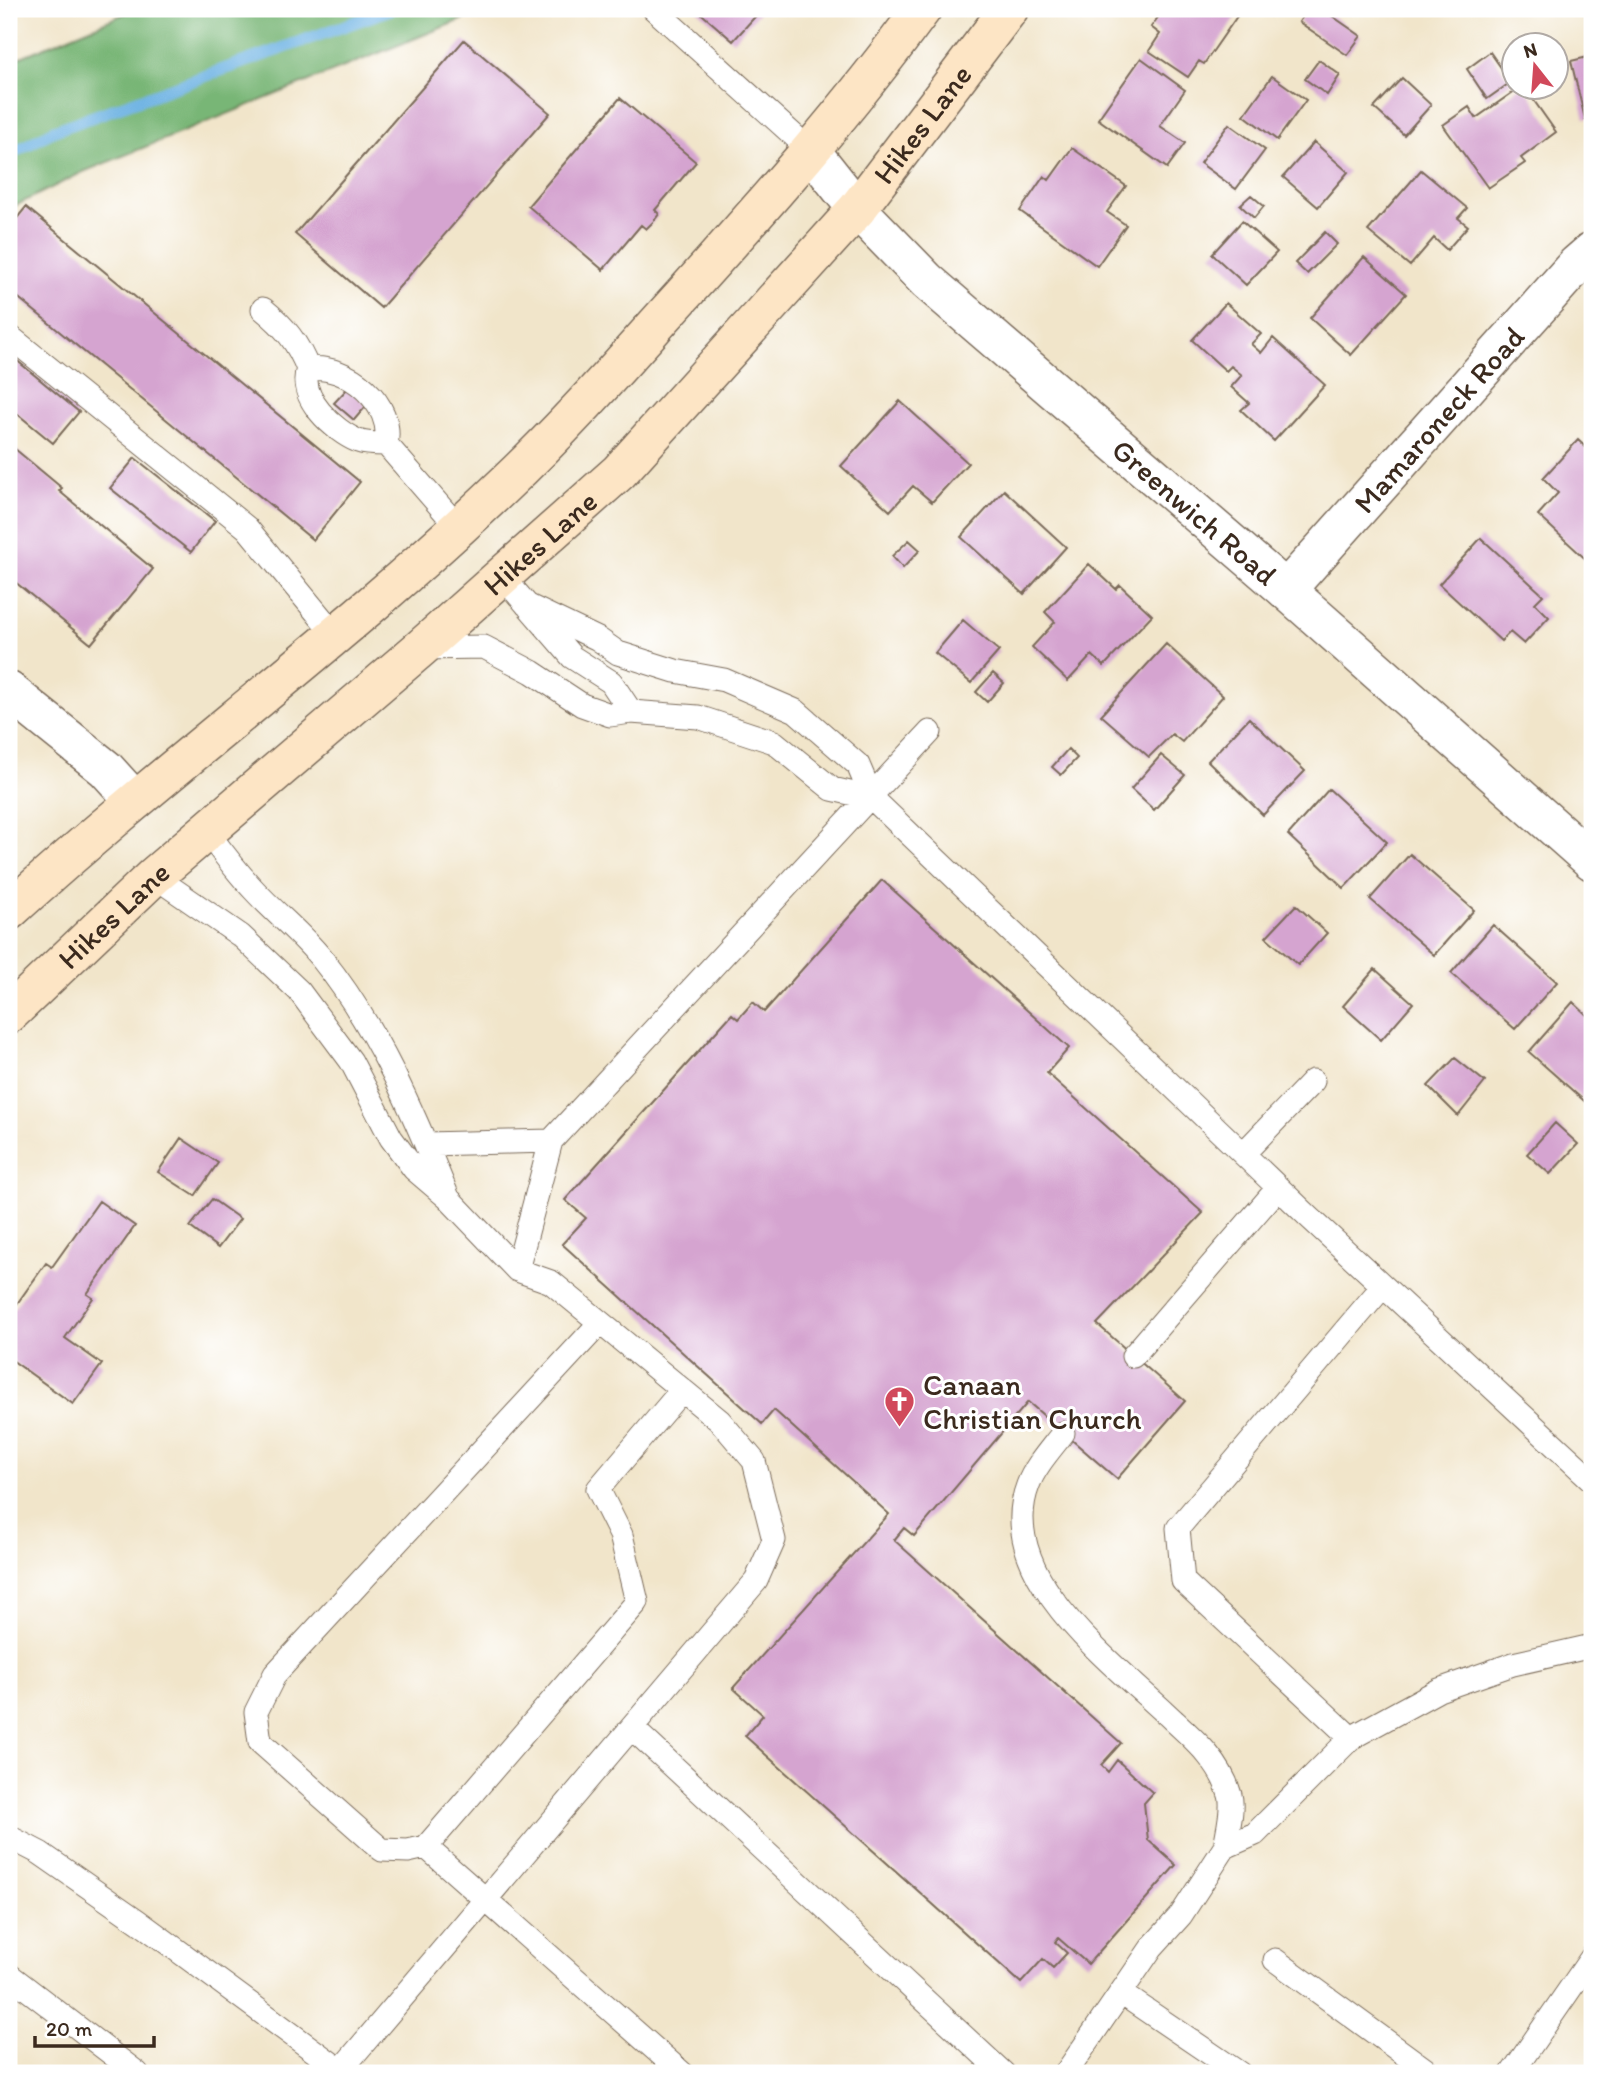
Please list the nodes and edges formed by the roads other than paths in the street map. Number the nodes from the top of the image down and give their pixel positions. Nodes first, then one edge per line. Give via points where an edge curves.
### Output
1 (654, 9) edge
2 (922, 9) edge
3 (1009, 9) edge
4 (811, 151) junction
5 (857, 209) junction
6 (1592, 251) edge
7 (263, 309) dead end
8 (9, 336) edge
9 (308, 369) junction
10 (386, 444) junction
11 (458, 527) junction
12 (502, 576) junction
13 (1286, 590) junction
14 (527, 605) junction
15 (336, 636) junction
16 (421, 648) junction
17 (9, 691) edge
18 (631, 712) junction
19 (930, 732) dead end
20 (872, 798) junction
21 (135, 801) junction
22 (208, 832) junction
23 (1592, 861) edge
24 (153, 876) junction
25 (9, 911) edge
26 (9, 1014) edge
27 (1312, 1081) dead end
28 (551, 1141) junction
29 (426, 1144) junction
30 (1243, 1154) junction
31 (1278, 1188) junction
32 (448, 1198) junction
33 (517, 1270) junction
34 (1383, 1286) junction
35 (598, 1324) junction
36 (1133, 1356) dead end
37 (682, 1390) junction
38 (1063, 1433) dead end
39 (1592, 1480) edge
40 (1592, 1646) edge
41 (632, 1728) junction
42 (1351, 1738) junction
43 (9, 1837) edge
44 (426, 1847) junction
45 (1225, 1847) junction
46 (484, 1899) junction
47 (1592, 1957) edge
48 (1275, 1960) dead end
49 (9, 1975) edge
50 (1121, 1993) junction
51 (342, 2072) edge
52 (137, 2073) edge
53 (682, 2073) edge
54 (1003, 2073) edge
55 (1066, 2073) edge
56 (1239, 2073) edge
57 (1430, 2073) edge
58 (1512, 2073) edge

1 - 4 lane
2 - 4 main road
3 - 5 main road, Hikes Lane
4 - 5 street, Greenwich Road
4 - 11 main road via 609,377
5 - 12 main road, Hikes Lane via 618,472
5 - 13 street, Greenwich Road via 927,281
6 - 13 street, Mamaroneck Road
7 - 9 lane via 287,329
8 - 15 lane via 247,528
9 - 10 lane via 304,379 307,391 328,419 360,442
9 - 10 lane via 340,373 360,387 386,416
10 - 11 lane
11 - 15 main road
12 - 14 lane
12 - 16 main road, Hikes Lane
13 - 23 street, Greenwich Road
14 - 18 lane via 572,657 611,682
14 - 20 lane via 618,653 674,671 724,680 796,711 858,765
15 - 21 main road
16 - 18 lane via 484,648 582,705 610,715
16 - 22 main road, Hikes Lane
17 - 21 street via 106,769
18 - 20 lane via 698,717 774,742 832,789
19 - 20 lane
20 - 28 lane
20 - 30 lane
21 - 25 main road
22 - 24 main road, Hikes Lane
22 - 29 lane via 255,891 296,929 331,971 360,1013
24 - 26 main road, Hikes Lane
24 - 32 lane via 241,936 299,991 351,1061 391,1138 414,1169
27 - 30 lane
28 - 29 lane
28 - 33 lane
29 - 32 lane
30 - 31 lane
31 - 34 lane
31 - 36 lane
32 - 33 lane
33 - 35 lane via 551,1282
34 - 39 lane
34 - 42 lane via 1178,1528 1183,1581
35 - 37 lane
35 - 44 lane via 275,1674 256,1713 260,1742 382,1850
37 - 41 lane via 720,1422 754,1461 774,1540 756,1581
37 - 44 lane via 598,1489 621,1535 637,1602
38 - 45 lane via 1028,1485 1022,1509 1025,1542 1038,1576 1058,1608 1081,1632 1210,1755 1231,1796
40 - 42 lane via 1513,1664 1448,1686
41 - 46 lane
41 - 54 lane
42 - 45 lane via 1255,1834
43 - 51 lane via 40,1853 139,1922
44 - 46 lane
45 - 50 lane via 1181,1915
46 - 51 lane
46 - 53 lane
47 - 58 lane
48 - 57 lane
49 - 52 lane
50 - 55 lane
50 - 56 lane

